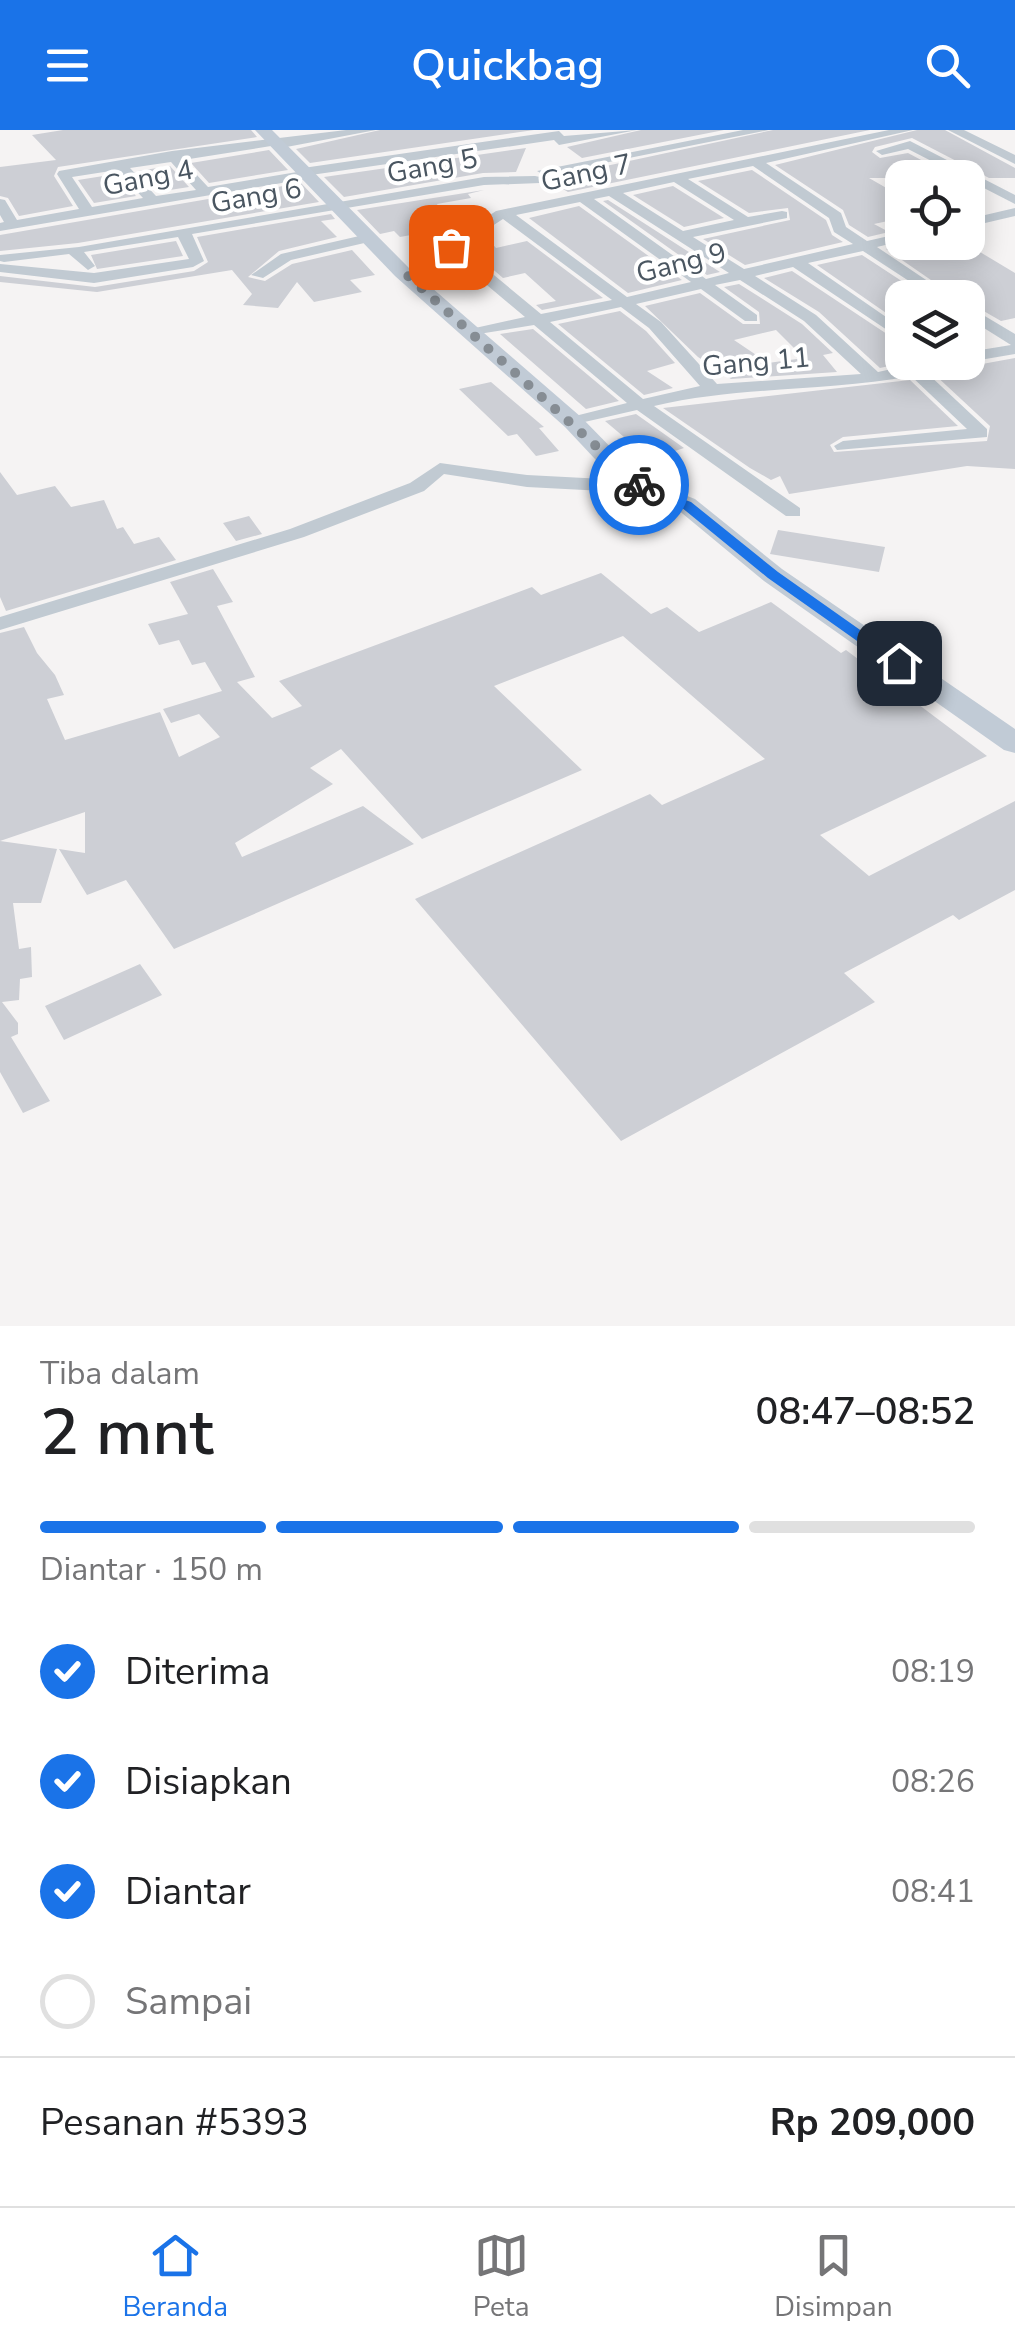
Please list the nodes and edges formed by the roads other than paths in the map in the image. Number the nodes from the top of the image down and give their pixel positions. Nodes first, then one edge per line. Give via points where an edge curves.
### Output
1 (370, 130) edge
2 (631, 130) edge
3 (763, 130) edge
4 (907, 130) edge
5 (954, 130) edge
6 (559, 135) edge
7 (271, 139) edge
8 (791, 154) junction
9 (172, 156) junction
10 (1015, 160) edge
11 (757, 162) junction
12 (118, 163) junction
13 (304, 174) junction
14 (540, 176) junction
15 (678, 178) junction
16 (206, 192) junction
17 (613, 192) junction
18 (584, 198) junction
19 (152, 200) junction
20 (1015, 200) edge
21 (0, 203) edge
22 (336, 206) junction
23 (1015, 212) edge
24 (89, 214) junction
25 (503, 214) junction
26 (782, 215) dead end
27 (70, 216) junction
28 (985, 219) edge
29 (746, 222) junction
30 (6, 226) edge
31 (184, 234) junction
32 (678, 236) junction
33 (368, 238) junction
34 (885, 241) edge
35 (861, 246) junction
36 (451, 247) junction
37 (79, 249) junction
38 (0, 259) edge
39 (793, 260) junction
40 (0, 268) edge
41 (736, 274) junction
42 (258, 275) dead end
43 (407, 275) junction
44 (94, 278) junction
45 (917, 280) edge
46 (703, 282) junction
47 (625, 302) junction
48 (750, 318) dead end
49 (540, 321) junction
50 (985, 322) edge
51 (885, 323) edge
52 (472, 332) junction
53 (1015, 341) edge
54 (1015, 350) edge
55 (985, 354) edge
56 (885, 376) edge
57 (874, 377) junction
58 (925, 380) edge
59 (712, 389) junction
60 (642, 405) junction
61 (573, 422) junction
62 (842, 446) dead end
63 (642, 487) junction
64 (794, 512) dead end
65 (1, 622) edge
66 (1015, 743) edge

1 - 7 street
2 - 6 street, Gang 4
3 - 14 street, Gang 5
4 - 8 street, Gang 7
5 - 10 street
6 - 13 street, Gang 4
6 - 14 street
7 - 9 street
7 - 13 main road
8 - 11 street, Gang 7
8 - 20 street via 812,164 910,145
9 - 12 street
9 - 16 street
11 - 15 street, Gang 7
11 - 35 street via 836,216 840,230
12 - 19 street
12 - 24 street via 64,174
13 - 16 street, Gang 4
13 - 22 main road
14 - 22 street, Gang 5
14 - 25 street
15 - 17 street, Gang 7
15 - 29 street
16 - 19 street, Gang 4
17 - 18 street, Gang 7
17 - 32 street
18 - 25 street, Gang 7
18 - 46 street
19 - 24 street, Gang 4
21 - 30 street
22 - 31 street, Gang 6
22 - 33 main road
23 - 28 street
24 - 27 street, Gang 4
25 - 36 street, Gang 7
25 - 47 street
26 - 29 street
27 - 30 street, Gang 4
27 - 37 street
29 - 32 street
31 - 37 street, Gang 6
31 - 44 street via 195,262
32 - 41 street
33 - 42 street, Gang 6 via 294,254
33 - 43 main road
34 - 35 street, Gang 9
35 - 39 street, Gang 9
35 - 45 street
36 - 43 street, Gang 7
36 - 49 street
37 - 38 street, Gang 6
37 - 44 street
39 - 41 street, Gang 9
39 - 51 street
40 - 44 street
41 - 46 street, Gang 9
41 - 57 street via 810,318
43 - 52 main road
46 - 47 street, Gang 9
46 - 48 street
47 - 49 street, Gang 9
47 - 59 street
49 - 52 street, Gang 9
49 - 60 street
50 - 53 street
52 - 61 main road
54 - 55 street
56 - 57 street, Gang 11
57 - 59 street, Gang 11
58 - 62 street via 981,433
59 - 60 street, Gang 11
60 - 61 street, Gang 11
60 - 64 street
61 - 63 main road
63 - 65 street via 440,468 418,487 297,533
63 - 66 main road via 686,504 773,575

